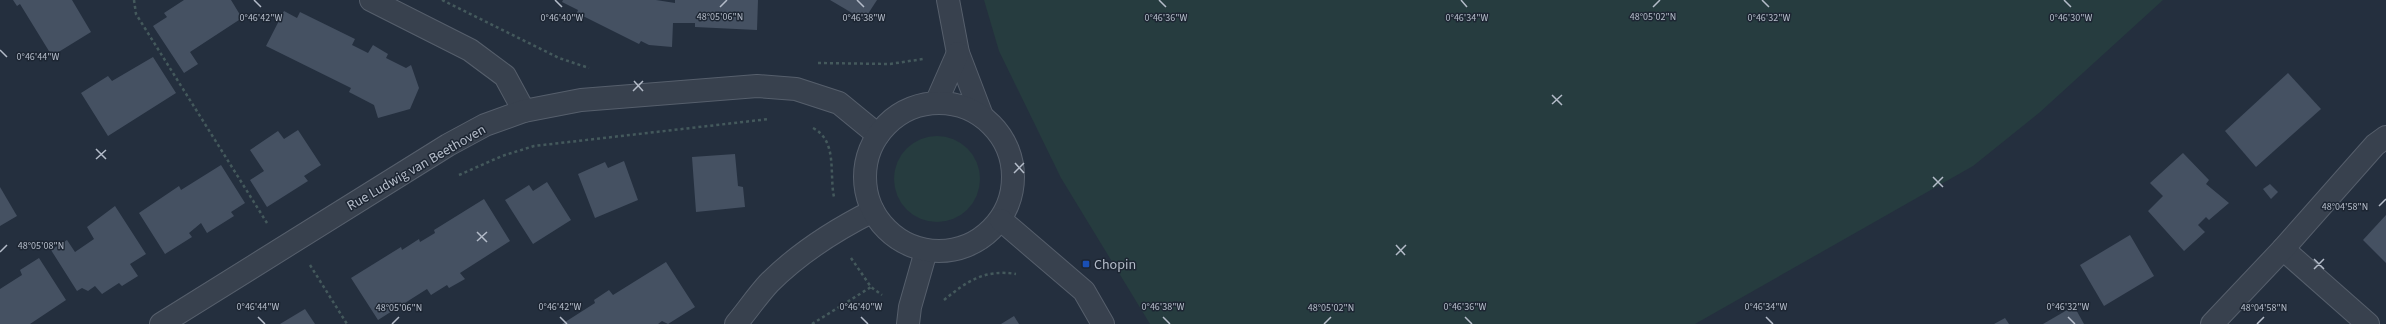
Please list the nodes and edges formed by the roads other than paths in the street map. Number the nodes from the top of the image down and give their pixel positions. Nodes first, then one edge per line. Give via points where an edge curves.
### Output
1 (371, 0) edge
2 (948, 0) edge
3 (958, 53) junction
4 (936, 103) junction
5 (524, 111) junction
6 (982, 116) junction
7 (878, 135) junction
8 (2386, 137) edge
9 (873, 210) junction
10 (1001, 220) junction
11 (2283, 249) junction
12 (926, 251) junction
13 (161, 324) edge
14 (736, 324) edge
15 (908, 324) edge
16 (1103, 324) edge
17 (2212, 324) edge
18 (2368, 324) edge

1 - 5 street via 470,50 505,76
2 - 3 street
3 - 4 street
3 - 6 street
4 - 6 street via 960,106
4 - 7 street via 914,108 894,119
5 - 7 street, Rue Ludwig van Beethoven via 581,100 749,86 796,89 839,103
5 - 13 street, Rue Ludwig van Beethoven via 485,125 448,144
6 - 10 street via 998,132 1010,153 1014,176 1011,199
7 - 9 street via 869,153 865,172 866,192
8 - 11 street via 2375,145
9 - 12 street via 886,230 904,243
9 - 14 street via 841,227 806,252 769,284
10 - 12 street via 986,236 968,246 947,251
10 - 16 street via 1084,291
11 - 17 street
11 - 18 street
12 - 15 street via 910,307

